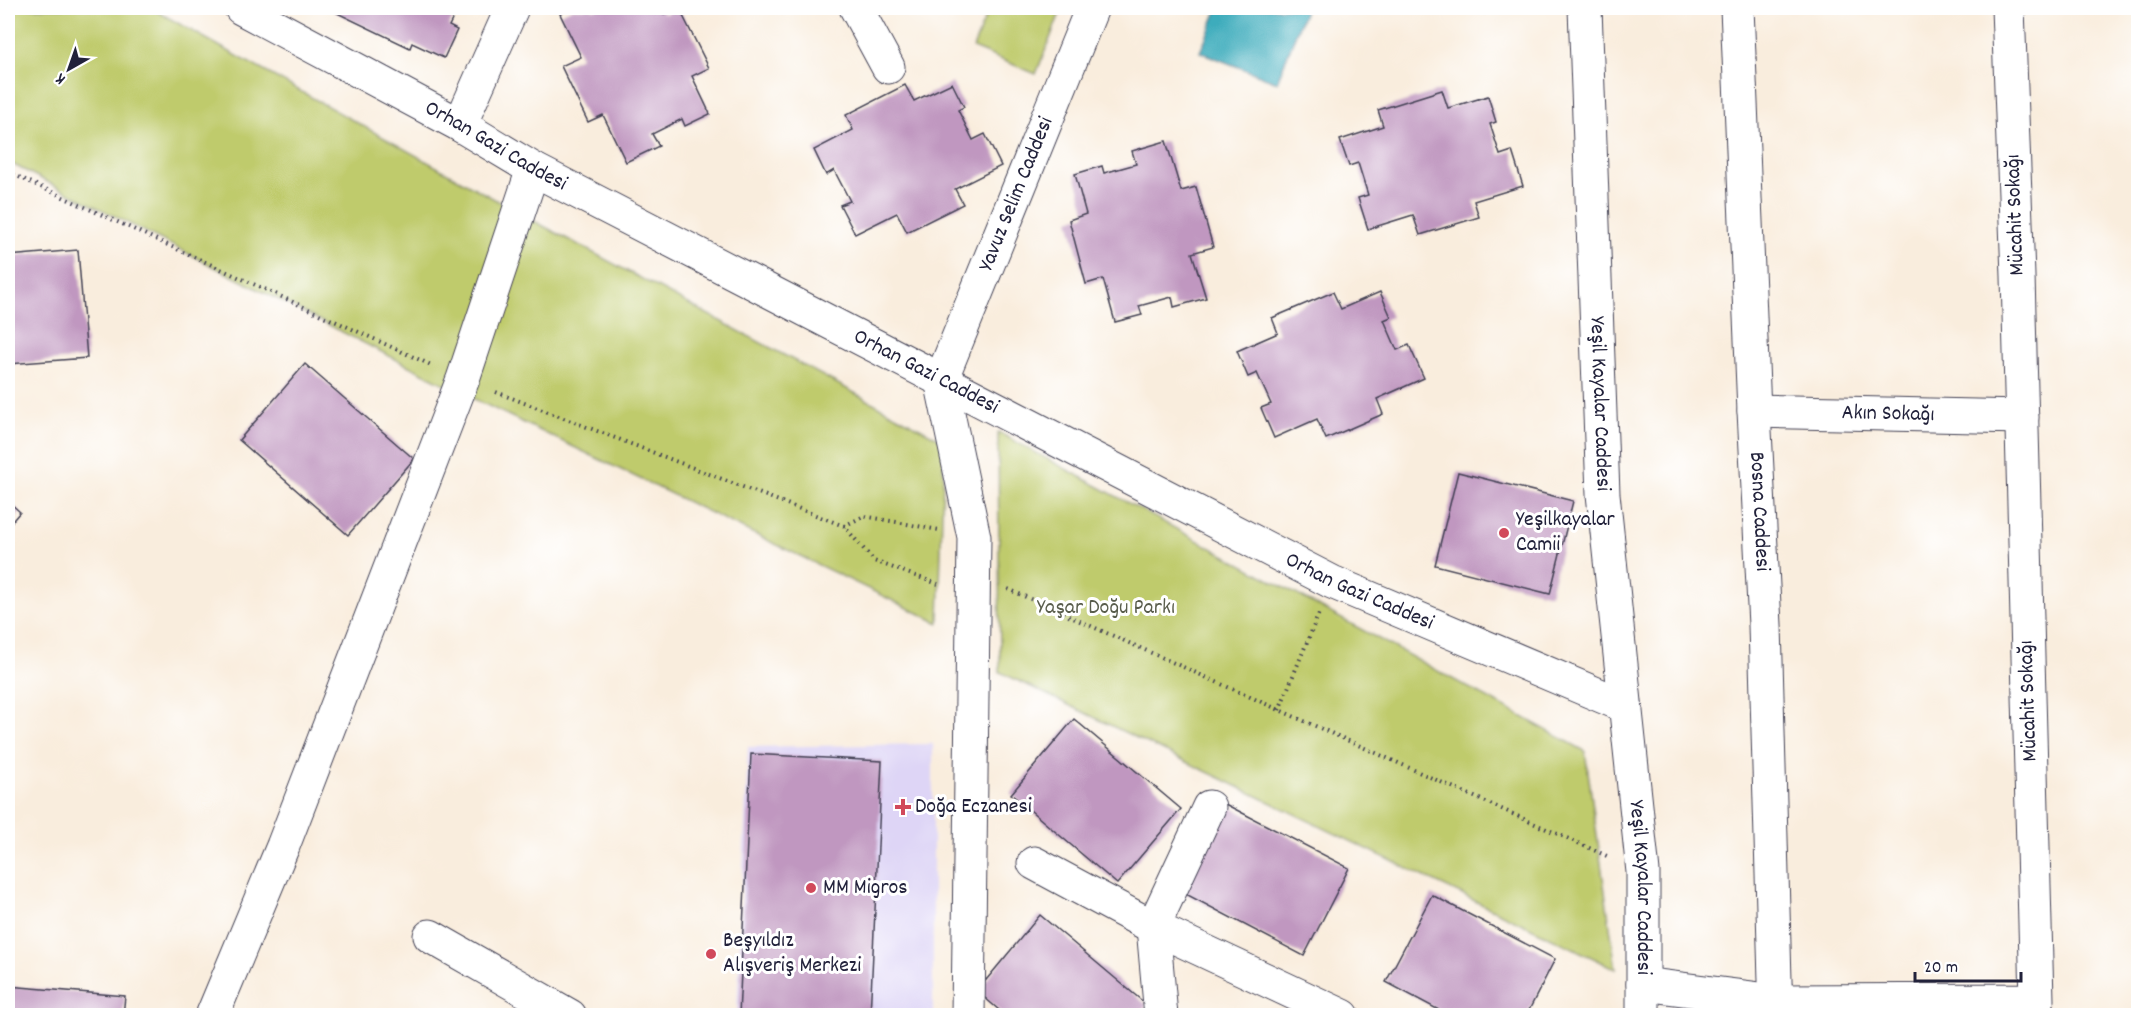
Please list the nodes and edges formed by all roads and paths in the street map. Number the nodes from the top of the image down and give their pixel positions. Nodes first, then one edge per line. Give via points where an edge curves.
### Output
1 (241, 8) edge
2 (512, 8) edge
3 (856, 8) edge
4 (1092, 8) edge
5 (1585, 8) edge
6 (1737, 8) edge
7 (2008, 8) edge
8 (888, 67) dead end
9 (460, 125) junction
10 (533, 169) junction
11 (8, 172) edge
12 (463, 379) junction
13 (941, 380) junction
14 (1754, 411) junction
15 (2022, 417) junction
16 (844, 526) junction
17 (974, 537) junction
18 (1332, 582) junction
19 (973, 585) junction
20 (1625, 706) junction
21 (1279, 710) junction
22 (1209, 807) dead end
23 (1034, 863) dead end
24 (1643, 872) junction
25 (1153, 927) junction
26 (430, 936) dead end
27 (1643, 1000) edge
28 (1776, 1008) edge
29 (212, 1016) edge
30 (570, 1016) edge
31 (968, 1016) edge
32 (1161, 1016) edge
33 (1343, 1016) edge

1 - 9 street, Orhan Gazi Caddesi
2 - 9 street
3 - 8 street
4 - 13 street, Yavuz Selim Caddesi
5 - 20 street, Yeşil Kayalar Caddesi via 1603,494
6 - 14 street, Bosna Caddesi
7 - 15 street, Mücahit Sokağı
9 - 10 street, Orhan Gazi Caddesi
10 - 12 street
10 - 13 street, Orhan Gazi Caddesi
11 - 12 path
12 - 16 path
12 - 29 street via 283,846
13 - 17 street
13 - 18 street, Orhan Gazi Caddesi
14 - 15 street, Akın Sokağı
14 - 28 street, Bosna Caddesi via 1765,625
15 - 28 street, Mücahit Sokağı via 2037,1000
16 - 17 path via 864,516
16 - 19 path via 874,561
17 - 19 street
18 - 20 street, Orhan Gazi Caddesi
18 - 21 path
19 - 21 path
19 - 31 street
20 - 24 street, Yeşil Kayalar Caddesi
21 - 24 path
22 - 25 street
23 - 25 street
24 - 27 street, Yeşil Kayalar Caddesi
25 - 32 street
25 - 33 street
26 - 30 street
27 - 28 street, Mücahit Sokağı

